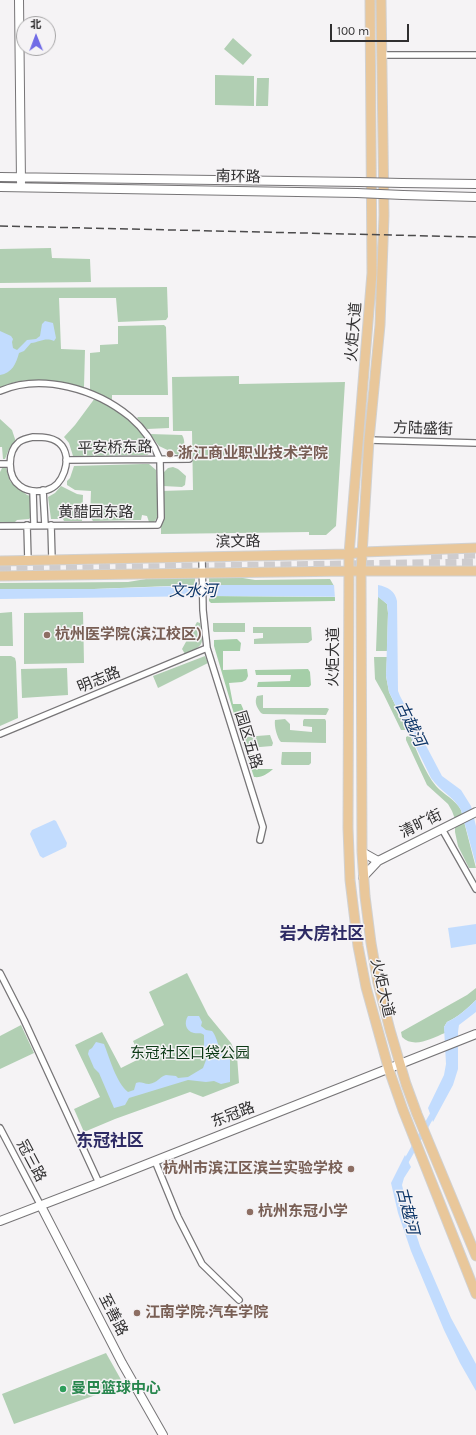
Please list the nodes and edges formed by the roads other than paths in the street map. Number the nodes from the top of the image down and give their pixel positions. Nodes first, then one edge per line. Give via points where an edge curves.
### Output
1 (19, 0) edge
2 (370, 0) edge
3 (381, 0) edge
4 (476, 54) edge
5 (382, 55) junction
6 (0, 177) edge
7 (20, 177) junction
8 (476, 184) edge
9 (0, 187) edge
10 (21, 187) junction
11 (476, 197) edge
12 (0, 391) edge
13 (369, 440) junction
14 (476, 443) edge
15 (189, 459) dead end
16 (66, 460) junction
17 (160, 460) junction
18 (0, 464) edge
19 (10, 464) junction
20 (43, 490) junction
21 (33, 491) junction
22 (30, 525) junction
23 (48, 525) junction
24 (0, 526) edge
25 (476, 548) edge
26 (363, 552) junction
27 (349, 554) junction
28 (202, 557) junction
29 (52, 560) junction
30 (0, 561) edge
31 (28, 561) junction
32 (349, 571) junction
33 (362, 571) junction
34 (476, 571) edge
35 (0, 576) edge
36 (202, 576) junction
37 (207, 648) junction
38 (0, 734) edge
39 (348, 804) junction
40 (361, 805) junction
41 (476, 812) edge
42 (442, 829) junction
43 (260, 840) dead end
44 (362, 852) junction
45 (378, 861) junction
46 (363, 877) junction
47 (476, 889) edge
48 (0, 972) edge
49 (476, 1034) edge
50 (400, 1064) junction
51 (389, 1070) junction
52 (0, 1128) edge
53 (155, 1161) junction
54 (99, 1183) junction
55 (41, 1206) junction
56 (0, 1221) edge
57 (476, 1256) edge
58 (476, 1294) edge
59 (239, 1300) dead end
60 (163, 1435) edge

1 - 7 main road
2 - 27 main road, 火炬大道 via 372,274
3 - 5 main road, 火炬大道
4 - 5 street
5 - 13 main road, 火炬大道 via 383,274
6 - 7 main road, 南环路
7 - 8 main road, 南环路, bridge
7 - 10 main road
9 - 10 main road, 南环路
10 - 11 main road, 南环路, bridge
12 - 17 street via 18,385 45,384 98,396 131,417 144,432
13 - 14 street, 方陆盛街
13 - 26 main road, 火炬大道
15 - 17 street, 平安桥东路
16 - 17 street, 平安桥东路
16 - 19 street via 61,445 46,437 33,437 18,443 11,455
16 - 20 street via 58,483
17 - 23 street, 黄醋园东路 via 161,518 158,525
18 - 19 street
19 - 21 street via 19,486
20 - 21 street
20 - 23 street
21 - 22 street
22 - 23 street, 黄醋园东路
22 - 24 street, 黄醋园东路
22 - 31 street
23 - 29 street
25 - 26 main road, 滨文路
26 - 27 main road, 滨文路
26 - 33 main road, 火炬大道
27 - 28 main road, 滨文路
27 - 32 main road, 火炬大道
28 - 29 main road, 滨文路
28 - 36 street, 园区五路
29 - 31 main road, 滨文路
30 - 31 main road, 滨文路
32 - 33 main road, 滨文路
32 - 36 main road, 滨文路
32 - 39 main road, 火炬大道
33 - 34 main road, 滨文路
33 - 40 main road, 火炬大道
35 - 36 main road, 滨文路
36 - 37 street, 园区五路
37 - 38 street, 明志路
37 - 43 street, 园区五路 via 263,827
39 - 40 main road via 356,802
39 - 51 main road, 火炬大道 via 350,880 358,946 366,987
40 - 44 main road, 火炬大道
41 - 42 main road, 清旷街
42 - 45 main road, 清旷街
42 - 47 street
44 - 45 main road
44 - 46 main road, 火炬大道
45 - 46 main road, 清旷街
46 - 50 main road, 火炬大道 via 376,970
48 - 54 street
49 - 50 main road, 东冠路
50 - 51 main road, 东冠路
50 - 57 main road, 火炬大道 via 417,1114
51 - 53 main road, 东冠路
51 - 58 main road, 火炬大道
52 - 55 street, 冠三路
53 - 54 main road, 东冠路
53 - 59 street via 178,1217 202,1264
54 - 55 main road, 东冠路
55 - 56 main road, 东冠路
55 - 60 main road, 至善路 via 122,1364

